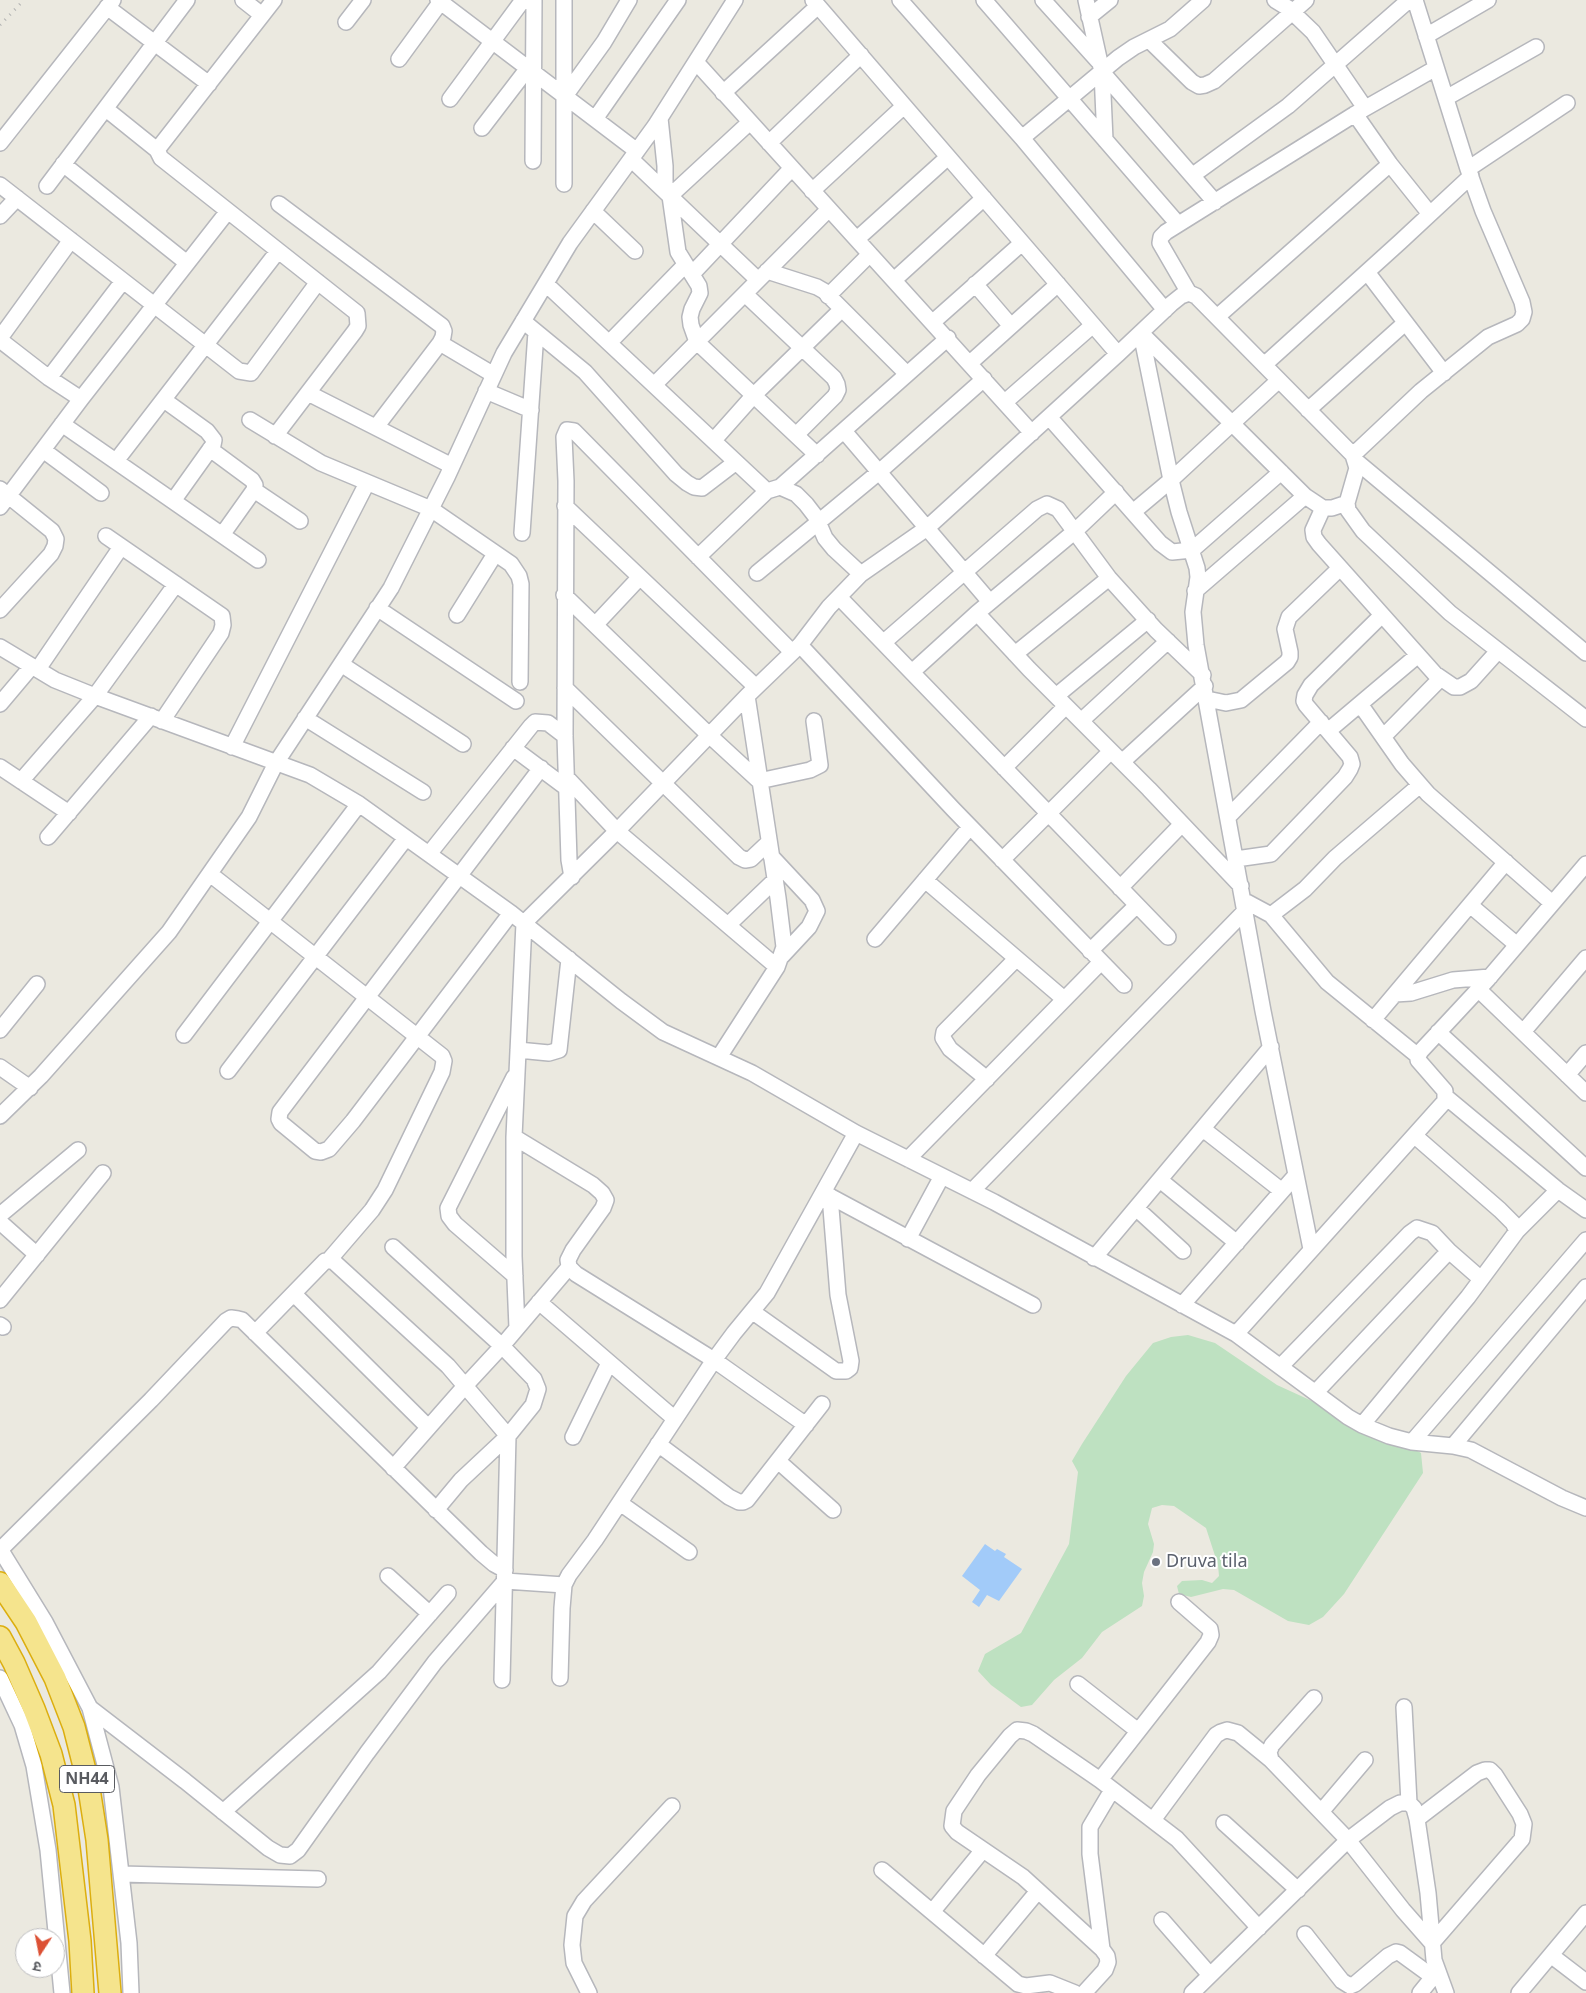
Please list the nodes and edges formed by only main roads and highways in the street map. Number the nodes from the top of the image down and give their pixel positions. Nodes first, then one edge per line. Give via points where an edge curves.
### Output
1 (0, 1583) edge
2 (0, 1637) edge
3 (83, 1993) edge
4 (110, 1993) edge

1 - 4 highway, NH44 via 26,1622 51,1670 74,1728 88,1782 97,1840
2 - 3 highway, NH44 via 34,1709 51,1754 64,1805

